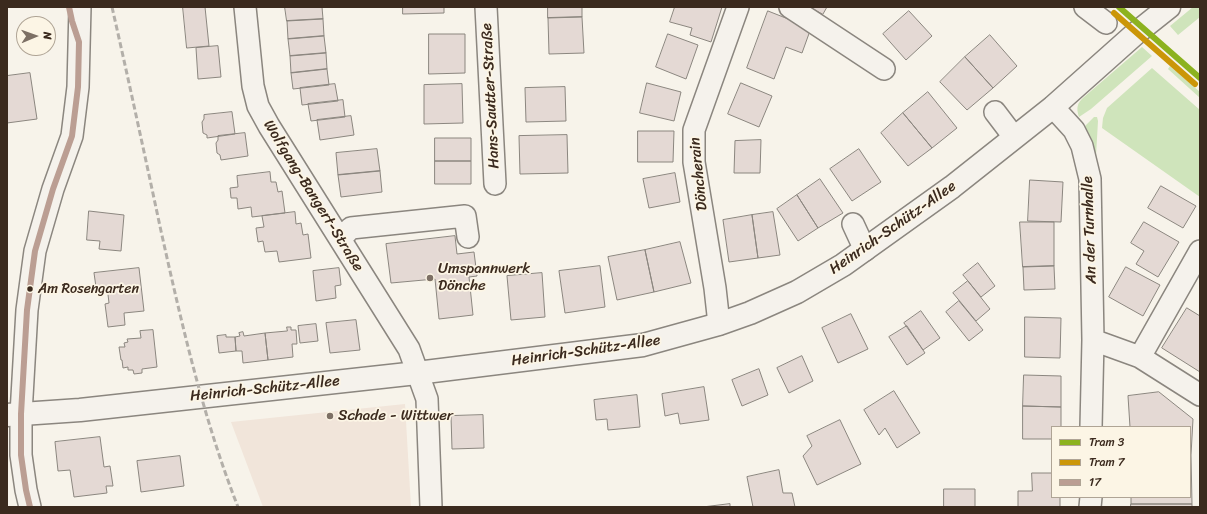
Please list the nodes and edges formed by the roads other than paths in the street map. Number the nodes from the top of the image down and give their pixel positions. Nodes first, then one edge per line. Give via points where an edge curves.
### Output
1 (69, 7) edge
2 (80, 7) edge
3 (245, 7) edge
4 (486, 7) edge
5 (738, 7) edge
6 (790, 7) edge
7 (1085, 7) edge
8 (1169, 7) edge
9 (1106, 23) dead end
10 (79, 42) junction
11 (884, 69) dead end
12 (1053, 107) junction
13 (994, 112) dead end
14 (1014, 137) junction
15 (495, 184) dead end
16 (853, 224) dead end
17 (468, 237) dead end
18 (340, 239) junction
19 (865, 250) junction
20 (1200, 251) edge
21 (719, 324) junction
22 (1093, 340) junction
23 (1140, 356) junction
24 (417, 373) junction
25 (1200, 395) edge
26 (14, 415) edge
27 (1092, 426) edge
28 (30, 507) edge
29 (431, 507) edge

1 - 10 street
2 - 10 street
3 - 18 street, Wolfgang-Bangert-Straße via 253,86 258,106
4 - 15 street, Hans-Sautter-Straße
5 - 21 street, Döncherain via 694,130 694,162
6 - 11 street
7 - 9 street
8 - 12 main road, Heinrich-Schütz-Allee
10 - 26 street via 78,87 72,136 35,251
12 - 14 main road, Heinrich-Schütz-Allee
12 - 22 street, An der Turnhalle via 1074,130 1082,146 1090,179
13 - 14 street
14 - 19 main road, Heinrich-Schütz-Allee via 952,187
16 - 19 street
17 - 18 street via 465,216 351,228
18 - 24 street, Wolfgang-Bangert-Straße via 409,349
19 - 21 main road, Heinrich-Schütz-Allee via 797,292
20 - 23 street
21 - 24 main road, Heinrich-Schütz-Allee via 643,345
22 - 23 street
22 - 27 street, An der Turnhalle
23 - 25 street
24 - 26 main road, Heinrich-Schütz-Allee
24 - 29 street via 426,399
26 - 28 street

